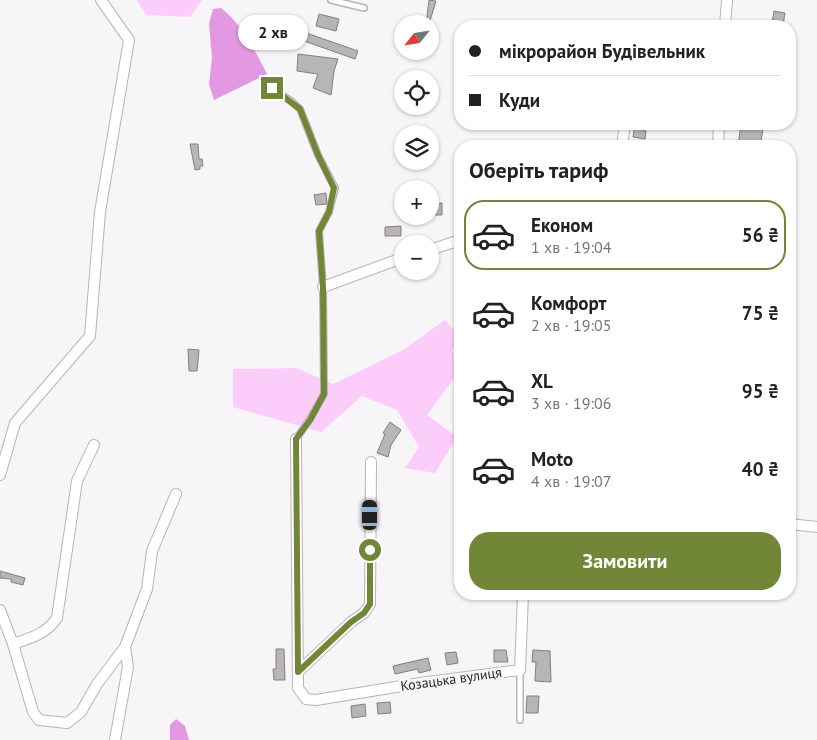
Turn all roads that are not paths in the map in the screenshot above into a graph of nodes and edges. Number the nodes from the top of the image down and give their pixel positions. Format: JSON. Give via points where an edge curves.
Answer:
{"nodes":[{"id":1,"x":101,"y":0,"type":"edge"},
{"id":2,"x":331,"y":0,"type":"edge"},
{"id":3,"x":727,"y":0,"type":"edge"},
{"id":4,"x":364,"y":8,"type":"dead end"},
{"id":5,"x":725,"y":20,"type":"edge"},
{"id":6,"x":272,"y":88,"type":"dead end"},
{"id":7,"x":454,"y":242,"type":"edge"},
{"id":8,"x":439,"y":247,"type":"edge"},
{"id":9,"x":394,"y":261,"type":"edge"},
{"id":10,"x":323,"y":287,"type":"junction"},
{"id":11,"x":296,"y":439,"type":"joint"},
{"id":12,"x":94,"y":445,"type":"dead end"},
{"id":13,"x":371,"y":462,"type":"dead end"},
{"id":14,"x":0,"y":475,"type":"edge"},
{"id":15,"x":176,"y":494,"type":"dead end"},
{"id":16,"x":796,"y":525,"type":"edge"},
{"id":17,"x":817,"y":528,"type":"edge"},
{"id":18,"x":523,"y":600,"type":"edge"},
{"id":19,"x":0,"y":610,"type":"edge"},
{"id":20,"x":13,"y":644,"type":"junction"},
{"id":21,"x":125,"y":647,"type":"junction"},
{"id":22,"x":520,"y":670,"type":"junction"},
{"id":23,"x":298,"y":672,"type":"junction"},
{"id":24,"x":520,"y":720,"type":"dead end"},
{"id":25,"x":115,"y":740,"type":"edge"}],
"edges":[{"from":1,"to":14,"type":"street","via":[[128,40],[100,212],[90,336],[15,423]]},
{"from":2,"to":4,"type":"lane"},
{"from":3,"to":5,"type":"street"},
{"from":6,"to":10,"type":"lane","via":[[300,109],[334,188],[329,212],[319,231]]},
{"from":7,"to":8,"type":"street"},
{"from":9,"to":10,"type":"street"},
{"from":10,"to":11,"type":"lane","via":[[324,394]]},
{"from":11,"to":23,"type":"street"},
{"from":12,"to":20,"type":"street","via":[[77,481],[56,618],[52,626],[38,636]]},
{"from":13,"to":23,"type":"street","via":[[370,604]]},
{"from":15,"to":21,"type":"street","via":[[152,551],[147,589]]},
{"from":16,"to":17,"type":"street"},
{"from":18,"to":22,"type":"street","name":"Козацька вулиця"},
{"from":19,"to":20,"type":"street"},
{"from":20,"to":21,"type":"street","via":[[33,712],[39,720],[68,723],[81,712]]},
{"from":21,"to":25,"type":"street","via":[[128,668]]},
{"from":22,"to":23,"type":"street","name":"Козацька вулиця","via":[[316,700],[306,699],[298,688]]},
{"from":22,"to":24,"type":"lane"}]}
